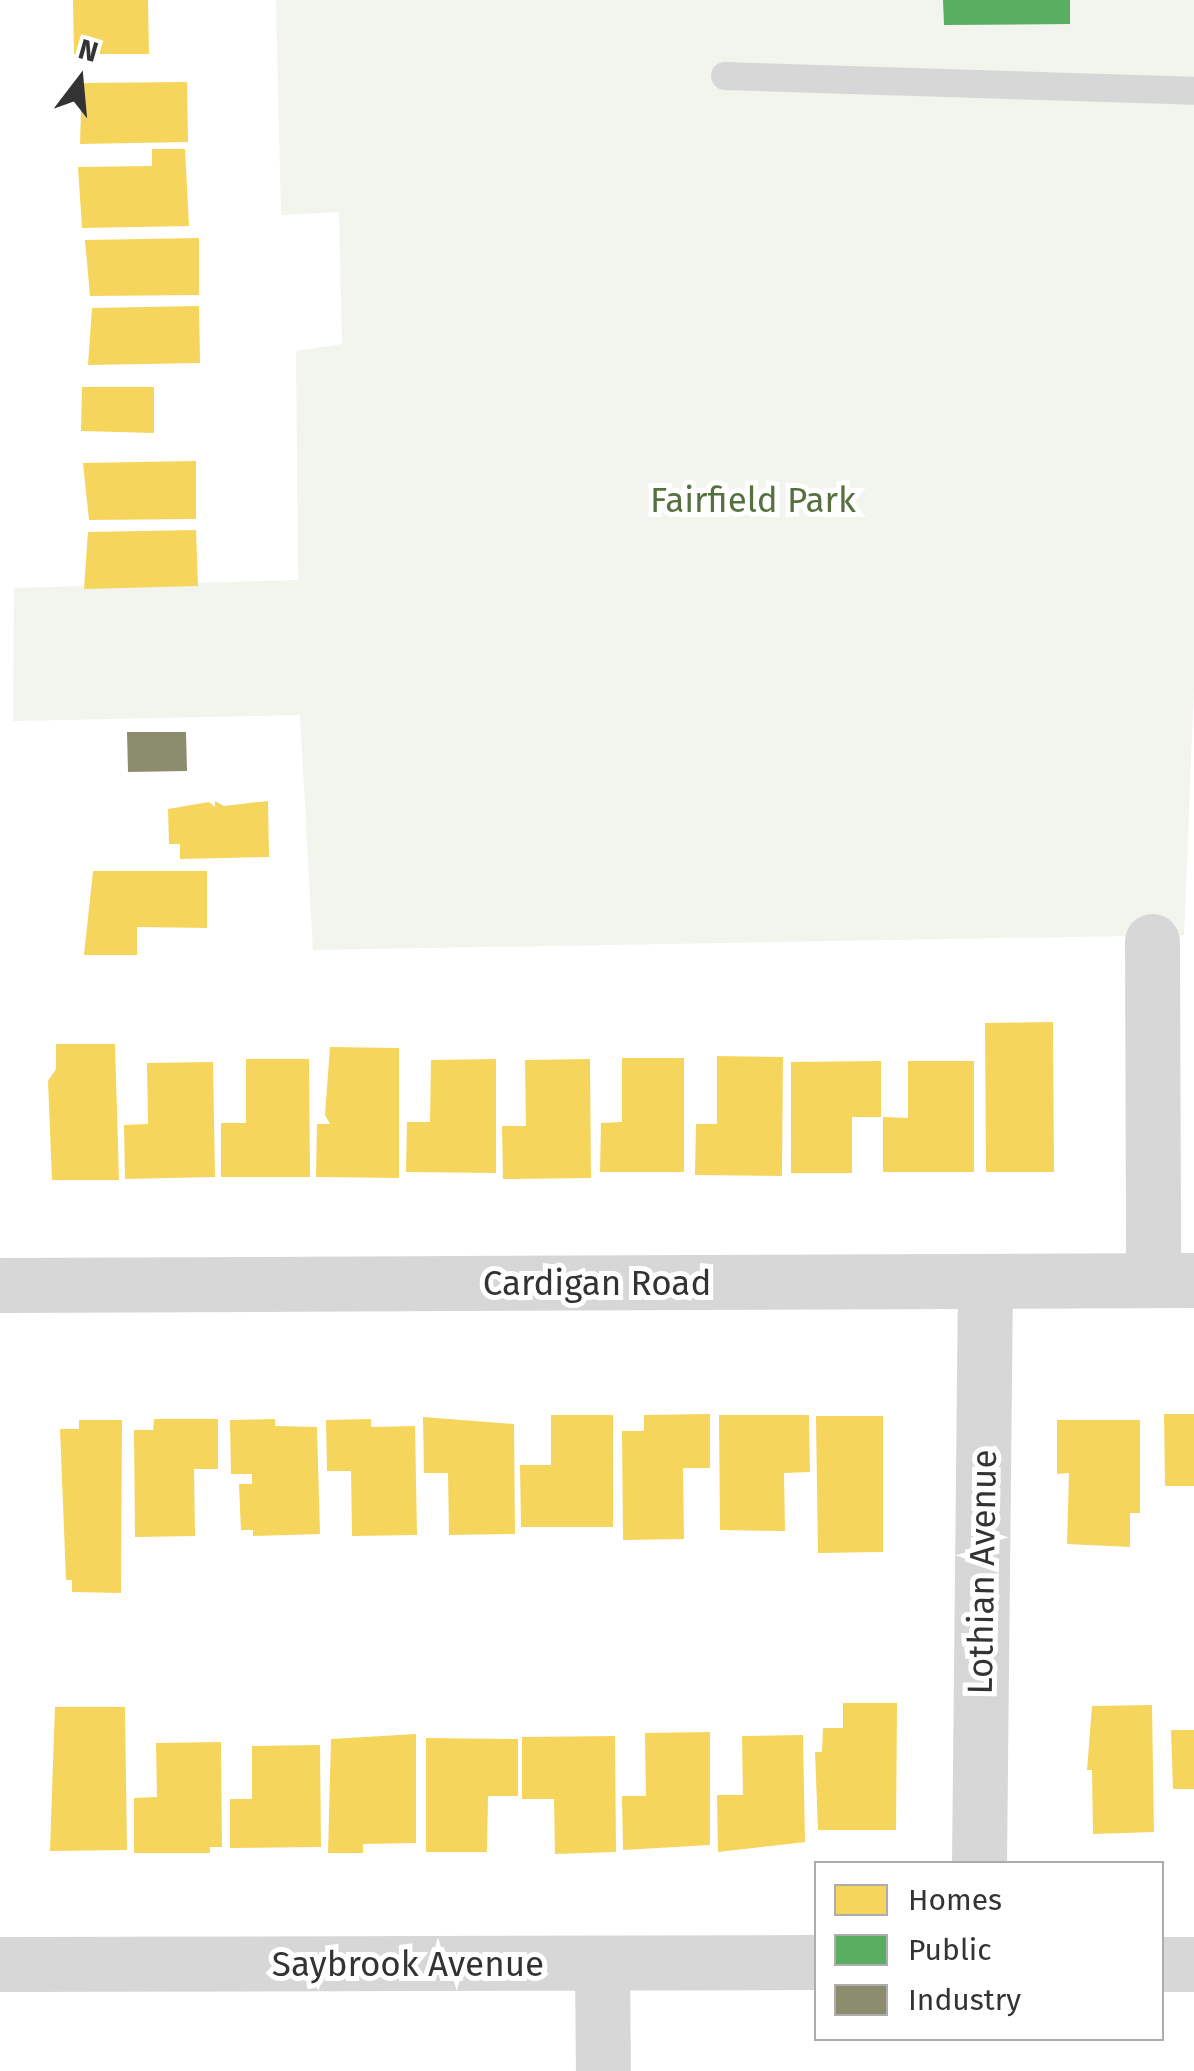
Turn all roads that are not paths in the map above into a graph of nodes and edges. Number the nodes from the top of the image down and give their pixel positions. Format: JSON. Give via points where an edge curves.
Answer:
{"nodes":[{"id":1,"x":725,"y":76,"type":"dead end"},
{"id":2,"x":1194,"y":90,"type":"edge"},
{"id":3,"x":1152,"y":940,"type":"dead end"},
{"id":4,"x":1174,"y":1280,"type":"edge"},
{"id":5,"x":985,"y":1281,"type":"junction"},
{"id":6,"x":0,"y":1285,"type":"edge"},
{"id":7,"x":979,"y":1861,"type":"edge"},
{"id":8,"x":814,"y":1962,"type":"edge"},
{"id":9,"x":0,"y":1964,"type":"edge"},
{"id":10,"x":602,"y":1964,"type":"junction"},
{"id":11,"x":1164,"y":1964,"type":"edge"},
{"id":12,"x":1194,"y":1964,"type":"edge"},
{"id":13,"x":603,"y":2071,"type":"edge"}],
"edges":[{"from":1,"to":2,"type":"lane"},
{"from":3,"to":4,"type":"street"},
{"from":4,"to":5,"type":"street","name":"Cardigan Road"},
{"from":5,"to":6,"type":"street","name":"Cardigan Road"},
{"from":5,"to":7,"type":"street","name":"Lothian Avenue"},
{"from":8,"to":10,"type":"street","name":"Saybrook Avenue"},
{"from":9,"to":10,"type":"street","name":"Saybrook Avenue"},
{"from":10,"to":13,"type":"street"},
{"from":11,"to":12,"type":"street"}]}
